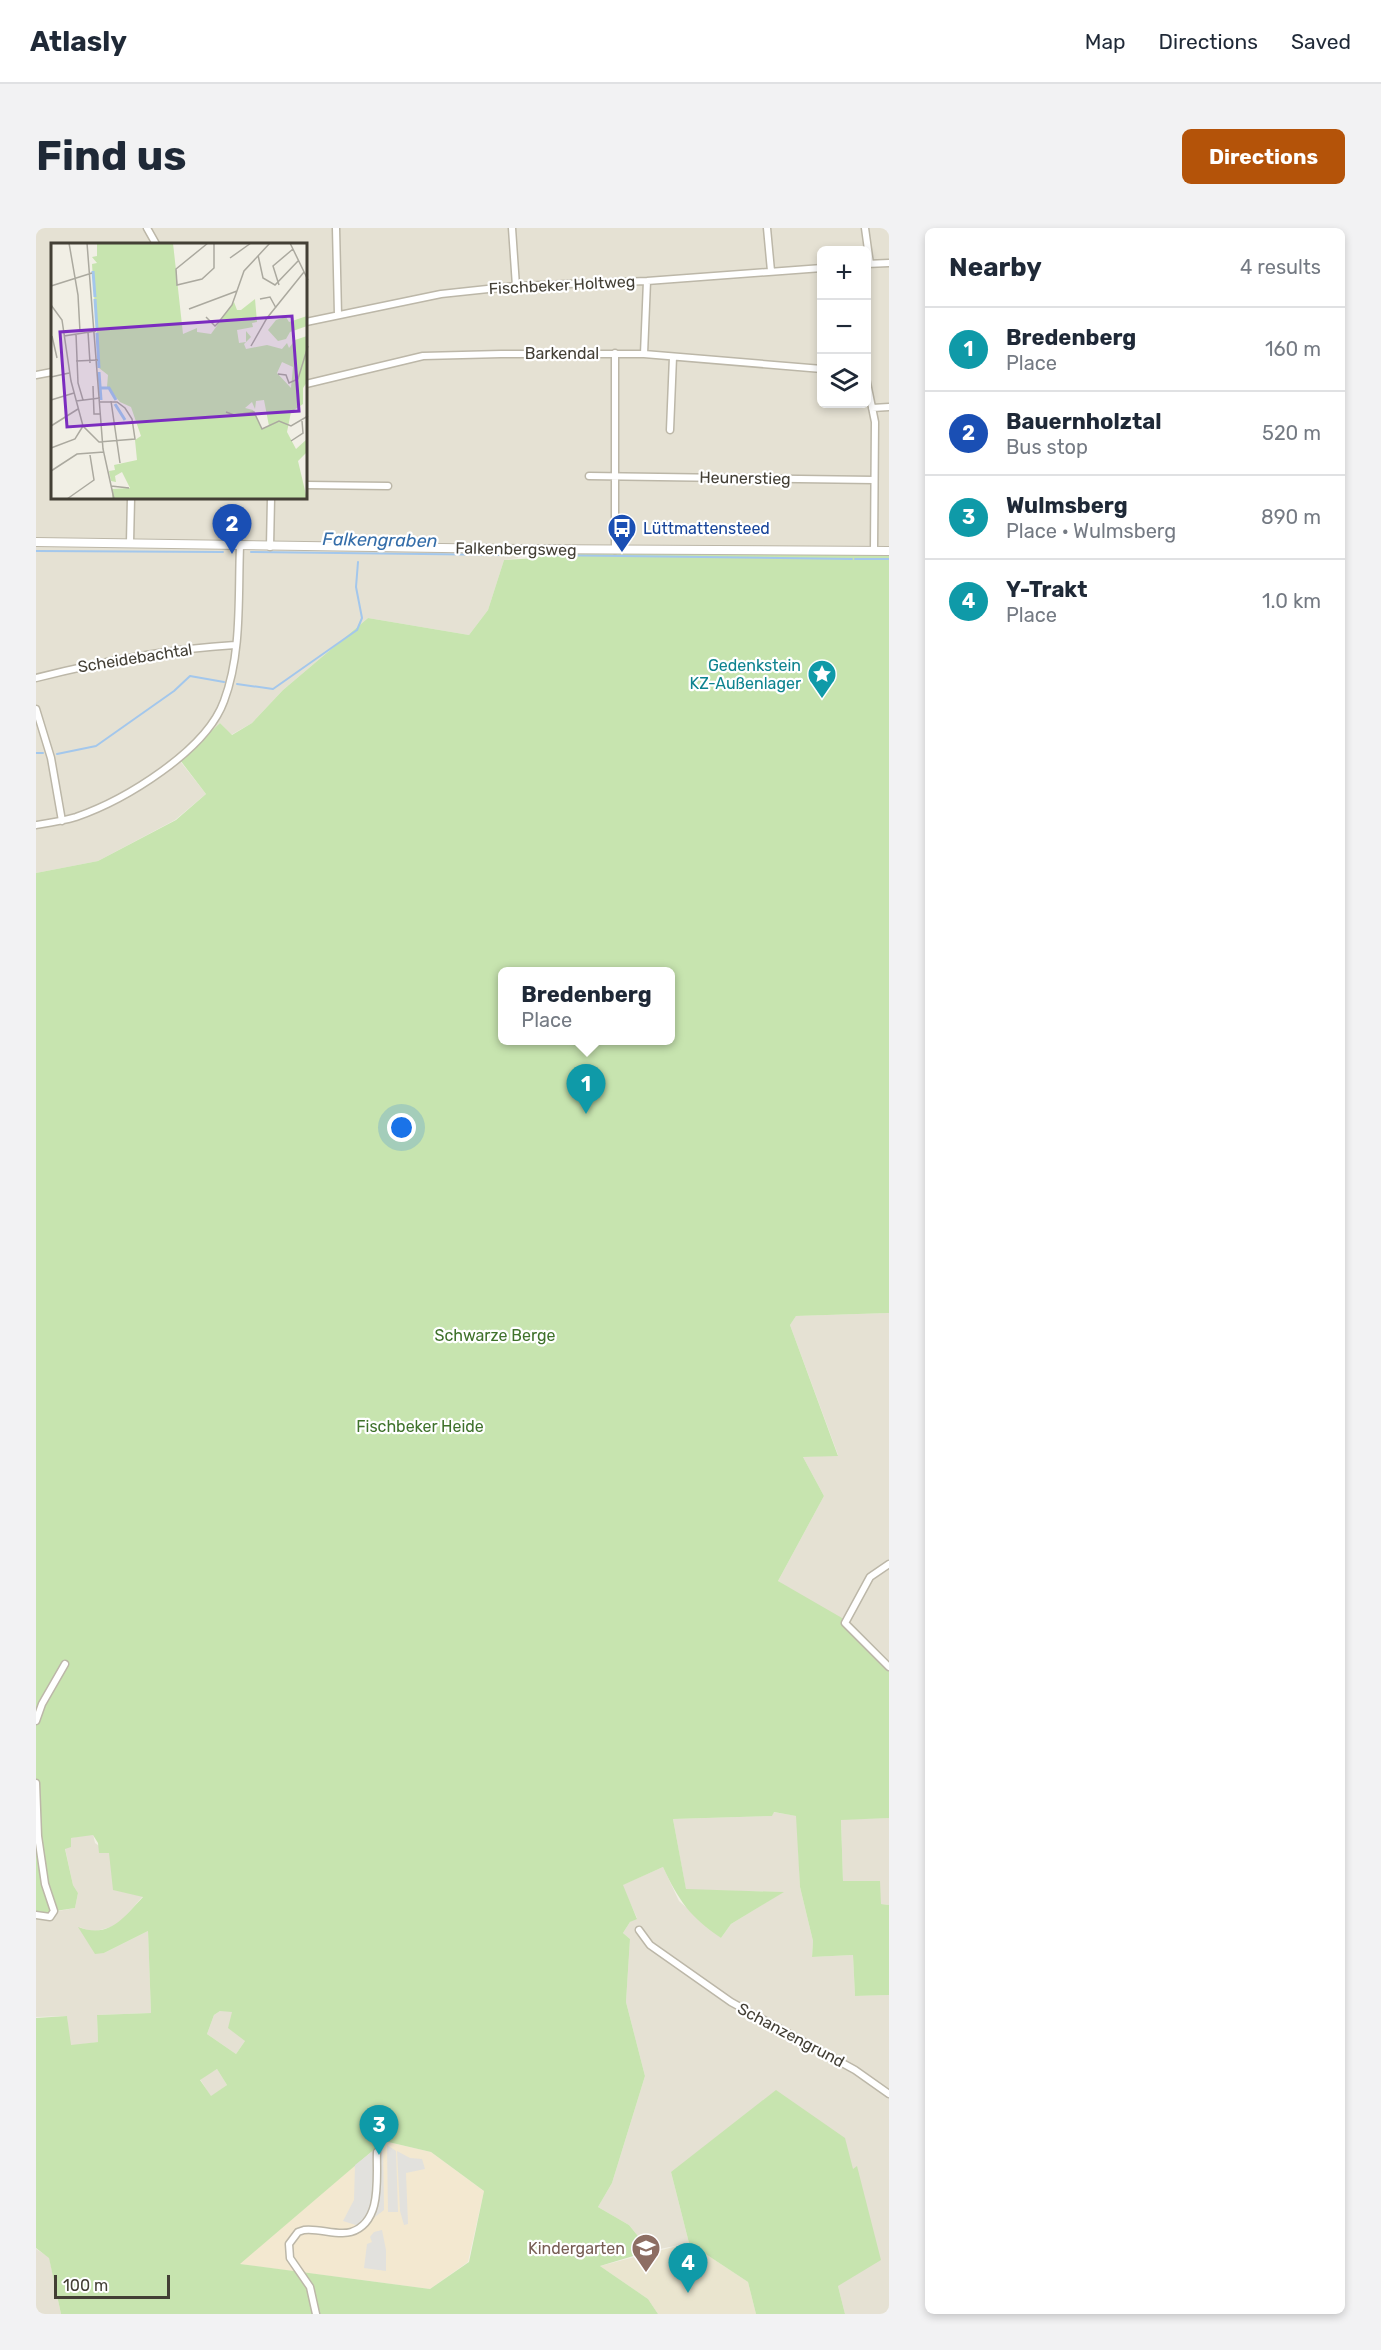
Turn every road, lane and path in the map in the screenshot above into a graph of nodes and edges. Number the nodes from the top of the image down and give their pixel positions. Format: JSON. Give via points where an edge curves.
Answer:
{"nodes":[{"id":1,"x":147,"y":228,"type":"edge"},
{"id":2,"x":336,"y":228,"type":"edge"},
{"id":3,"x":512,"y":228,"type":"edge"},
{"id":4,"x":767,"y":228,"type":"edge"},
{"id":5,"x":865,"y":228,"type":"edge"},
{"id":6,"x":155,"y":243,"type":"edge"},
{"id":7,"x":866,"y":246,"type":"edge"},
{"id":8,"x":889,"y":263,"type":"edge"},
{"id":9,"x":871,"y":264,"type":"edge"},
{"id":10,"x":817,"y":268,"type":"edge"},
{"id":11,"x":771,"y":271,"type":"junction"},
{"id":12,"x":647,"y":281,"type":"junction"},
{"id":13,"x":516,"y":286,"type":"junction"},
{"id":14,"x":338,"y":315,"type":"junction"},
{"id":15,"x":308,"y":322,"type":"edge"},
{"id":16,"x":615,"y":353,"type":"junction"},
{"id":17,"x":644,"y":354,"type":"junction"},
{"id":18,"x":673,"y":357,"type":"junction"},
{"id":19,"x":817,"y":369,"type":"edge"},
{"id":20,"x":51,"y":372,"type":"edge"},
{"id":21,"x":36,"y":375,"type":"edge"},
{"id":22,"x":308,"y":384,"type":"edge"},
{"id":23,"x":871,"y":402,"type":"edge"},
{"id":24,"x":889,"y":407,"type":"edge"},
{"id":25,"x":872,"y":408,"type":"junction"},
{"id":26,"x":670,"y":430,"type":"dead end"},
{"id":27,"x":589,"y":476,"type":"dead end"},
{"id":28,"x":617,"y":476,"type":"junction"},
{"id":29,"x":874,"y":480,"type":"junction"},
{"id":30,"x":308,"y":485,"type":"edge"},
{"id":31,"x":388,"y":486,"type":"dead end"},
{"id":32,"x":130,"y":500,"type":"edge"},
{"id":33,"x":271,"y":500,"type":"edge"},
{"id":34,"x":36,"y":542,"type":"edge"},
{"id":35,"x":130,"y":543,"type":"junction"},
{"id":36,"x":240,"y":546,"type":"junction"},
{"id":37,"x":270,"y":547,"type":"junction"},
{"id":38,"x":615,"y":550,"type":"junction"},
{"id":39,"x":874,"y":550,"type":"junction"},
{"id":40,"x":889,"y":550,"type":"edge"},
{"id":41,"x":236,"y":645,"type":"junction"},
{"id":42,"x":36,"y":678,"type":"edge"},
{"id":43,"x":36,"y":709,"type":"edge"},
{"id":44,"x":62,"y":821,"type":"junction"},
{"id":45,"x":36,"y":825,"type":"edge"},
{"id":46,"x":889,"y":1564,"type":"edge"},
{"id":47,"x":65,"y":1664,"type":"dead end"},
{"id":48,"x":889,"y":1667,"type":"edge"},
{"id":49,"x":36,"y":1721,"type":"edge"},
{"id":50,"x":36,"y":1783,"type":"edge"},
{"id":51,"x":36,"y":1914,"type":"edge"},
{"id":52,"x":639,"y":1930,"type":"dead end"},
{"id":53,"x":889,"y":2094,"type":"edge"},
{"id":54,"x":377,"y":2152,"type":"dead end"},
{"id":55,"x":316,"y":2314,"type":"edge"}],
"edges":[{"from":1,"to":6,"type":"street"},
{"from":2,"to":14,"type":"street"},
{"from":3,"to":13,"type":"street"},
{"from":4,"to":11,"type":"street"},
{"from":5,"to":7,"type":"street"},
{"from":8,"to":9,"type":"street"},
{"from":10,"to":11,"type":"street","name":"Fischbeker Holtweg"},
{"from":11,"to":12,"type":"street","name":"Fischbeker Holtweg"},
{"from":12,"to":13,"type":"street","name":"Fischbeker Holtweg"},
{"from":12,"to":17,"type":"street"},
{"from":13,"to":14,"type":"street","name":"Fischbeker Holtweg","via":[[441,294]]},
{"from":14,"to":15,"type":"street","name":"Fischbeker Holtweg"},
{"from":16,"to":17,"type":"street","name":"Barkendal"},
{"from":16,"to":22,"type":"street","name":"Barkendal","via":[[423,356]]},
{"from":16,"to":28,"type":"street"},
{"from":17,"to":18,"type":"street","name":"Barkendal"},
{"from":18,"to":19,"type":"street","name":"Barkendal"},
{"from":18,"to":26,"type":"street"},
{"from":20,"to":21,"type":"street"},
{"from":23,"to":25,"type":"street"},
{"from":24,"to":25,"type":"street"},
{"from":25,"to":29,"type":"street"},
{"from":27,"to":28,"type":"street"},
{"from":28,"to":29,"type":"street","name":"Heunerstieg"},
{"from":28,"to":38,"type":"street"},
{"from":29,"to":39,"type":"street"},
{"from":30,"to":31,"type":"street"},
{"from":32,"to":35,"type":"street"},
{"from":33,"to":37,"type":"street"},
{"from":34,"to":35,"type":"street","name":"Falkenbergsweg"},
{"from":35,"to":36,"type":"street","name":"Falkenbergsweg"},
{"from":36,"to":37,"type":"street","name":"Falkenbergsweg"},
{"from":36,"to":41,"type":"street"},
{"from":37,"to":38,"type":"street","name":"Falkenbergsweg"},
{"from":38,"to":39,"type":"street","name":"Falkenbergsweg"},
{"from":39,"to":40,"type":"street","name":"Falkenbergsweg"},
{"from":41,"to":42,"type":"street","name":"Scheidebachtal","via":[[173,649]]},
{"from":41,"to":44,"type":"street","via":[[225,699],[206,732],[131,791]]},
{"from":43,"to":44,"type":"street","via":[[51,758]]},
{"from":44,"to":45,"type":"street"},
{"from":46,"to":48,"type":"street","via":[[870,1577],[844,1623]]},
{"from":47,"to":49,"type":"street"},
{"from":50,"to":51,"type":"street","via":[[38,1836],[45,1884],[54,1911],[50,1917]]},
{"from":52,"to":53,"type":"street","name":"Schanzengrund","via":[[650,1945],[731,2002],[855,2070]]},
{"from":54,"to":55,"type":"street","via":[[375,2203],[362,2224],[351,2232],[304,2230],[289,2244],[290,2258],[310,2287]]}]}
